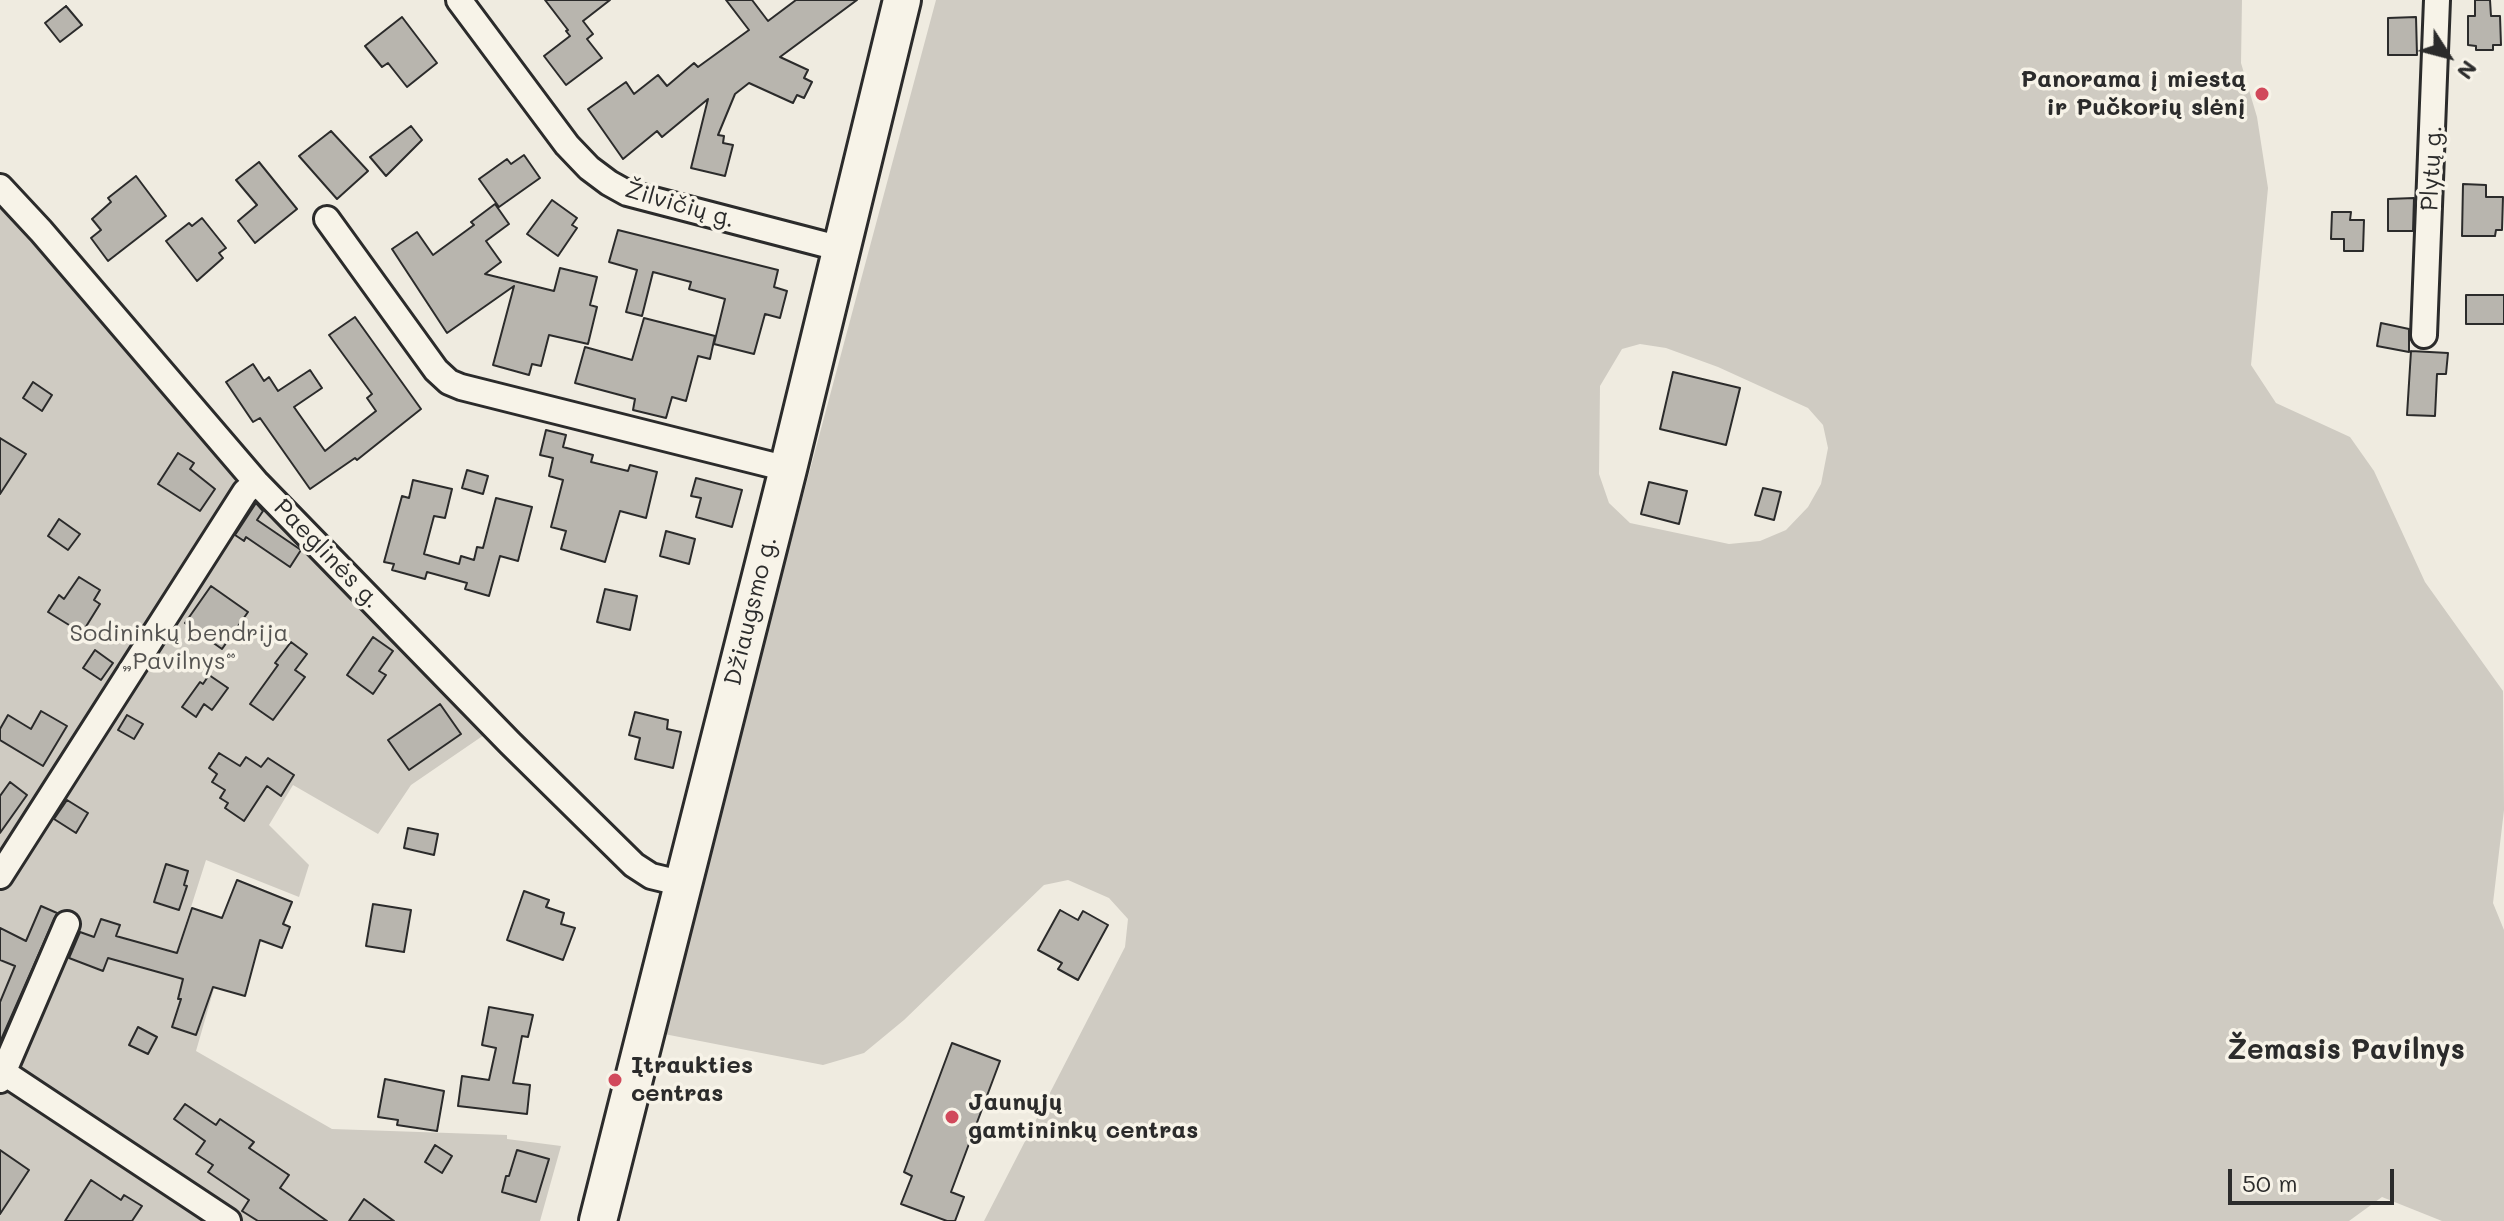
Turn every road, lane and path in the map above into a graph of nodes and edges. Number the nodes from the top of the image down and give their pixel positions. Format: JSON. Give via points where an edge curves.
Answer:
{"nodes":[{"id":1,"x":459,"y":0,"type":"edge"},
{"id":2,"x":902,"y":0,"type":"edge"},
{"id":3,"x":2437,"y":0,"type":"edge"},
{"id":4,"x":0,"y":187,"type":"edge"},
{"id":5,"x":327,"y":219,"type":"dead end"},
{"id":6,"x":842,"y":249,"type":"junction"},
{"id":7,"x":2424,"y":335,"type":"dead end"},
{"id":8,"x":788,"y":469,"type":"junction"},
{"id":9,"x":256,"y":482,"type":"junction"},
{"id":10,"x":0,"y":876,"type":"edge"},
{"id":11,"x":684,"y":884,"type":"junction"},
{"id":12,"x":67,"y":924,"type":"dead end"},
{"id":13,"x":2,"y":1074,"type":"edge"},
{"id":14,"x":228,"y":1221,"type":"edge"},
{"id":15,"x":598,"y":1221,"type":"edge"}],
"edges":[{"from":1,"to":6,"type":"street","name":"Žilvičių g.","via":[[567,145],[609,183],[627,193]]},
{"from":2,"to":6,"type":"street","name":"Džiaugsmo g."},
{"from":3,"to":7,"type":"street","name":"Plytų g."},
{"from":4,"to":9,"type":"street","name":"Paeglinės g."},
{"from":5,"to":8,"type":"street","via":[[449,382]]},
{"from":6,"to":8,"type":"street","name":"Džiaugsmo g."},
{"from":8,"to":11,"type":"street","name":"Džiaugsmo g."},
{"from":9,"to":10,"type":"street"},
{"from":9,"to":11,"type":"street","name":"Paeglinės g.","via":[[634,865],[651,876]]},
{"from":11,"to":15,"type":"street","name":"Džiaugsmo g."},
{"from":12,"to":13,"type":"street"},
{"from":13,"to":14,"type":"street"}]}
